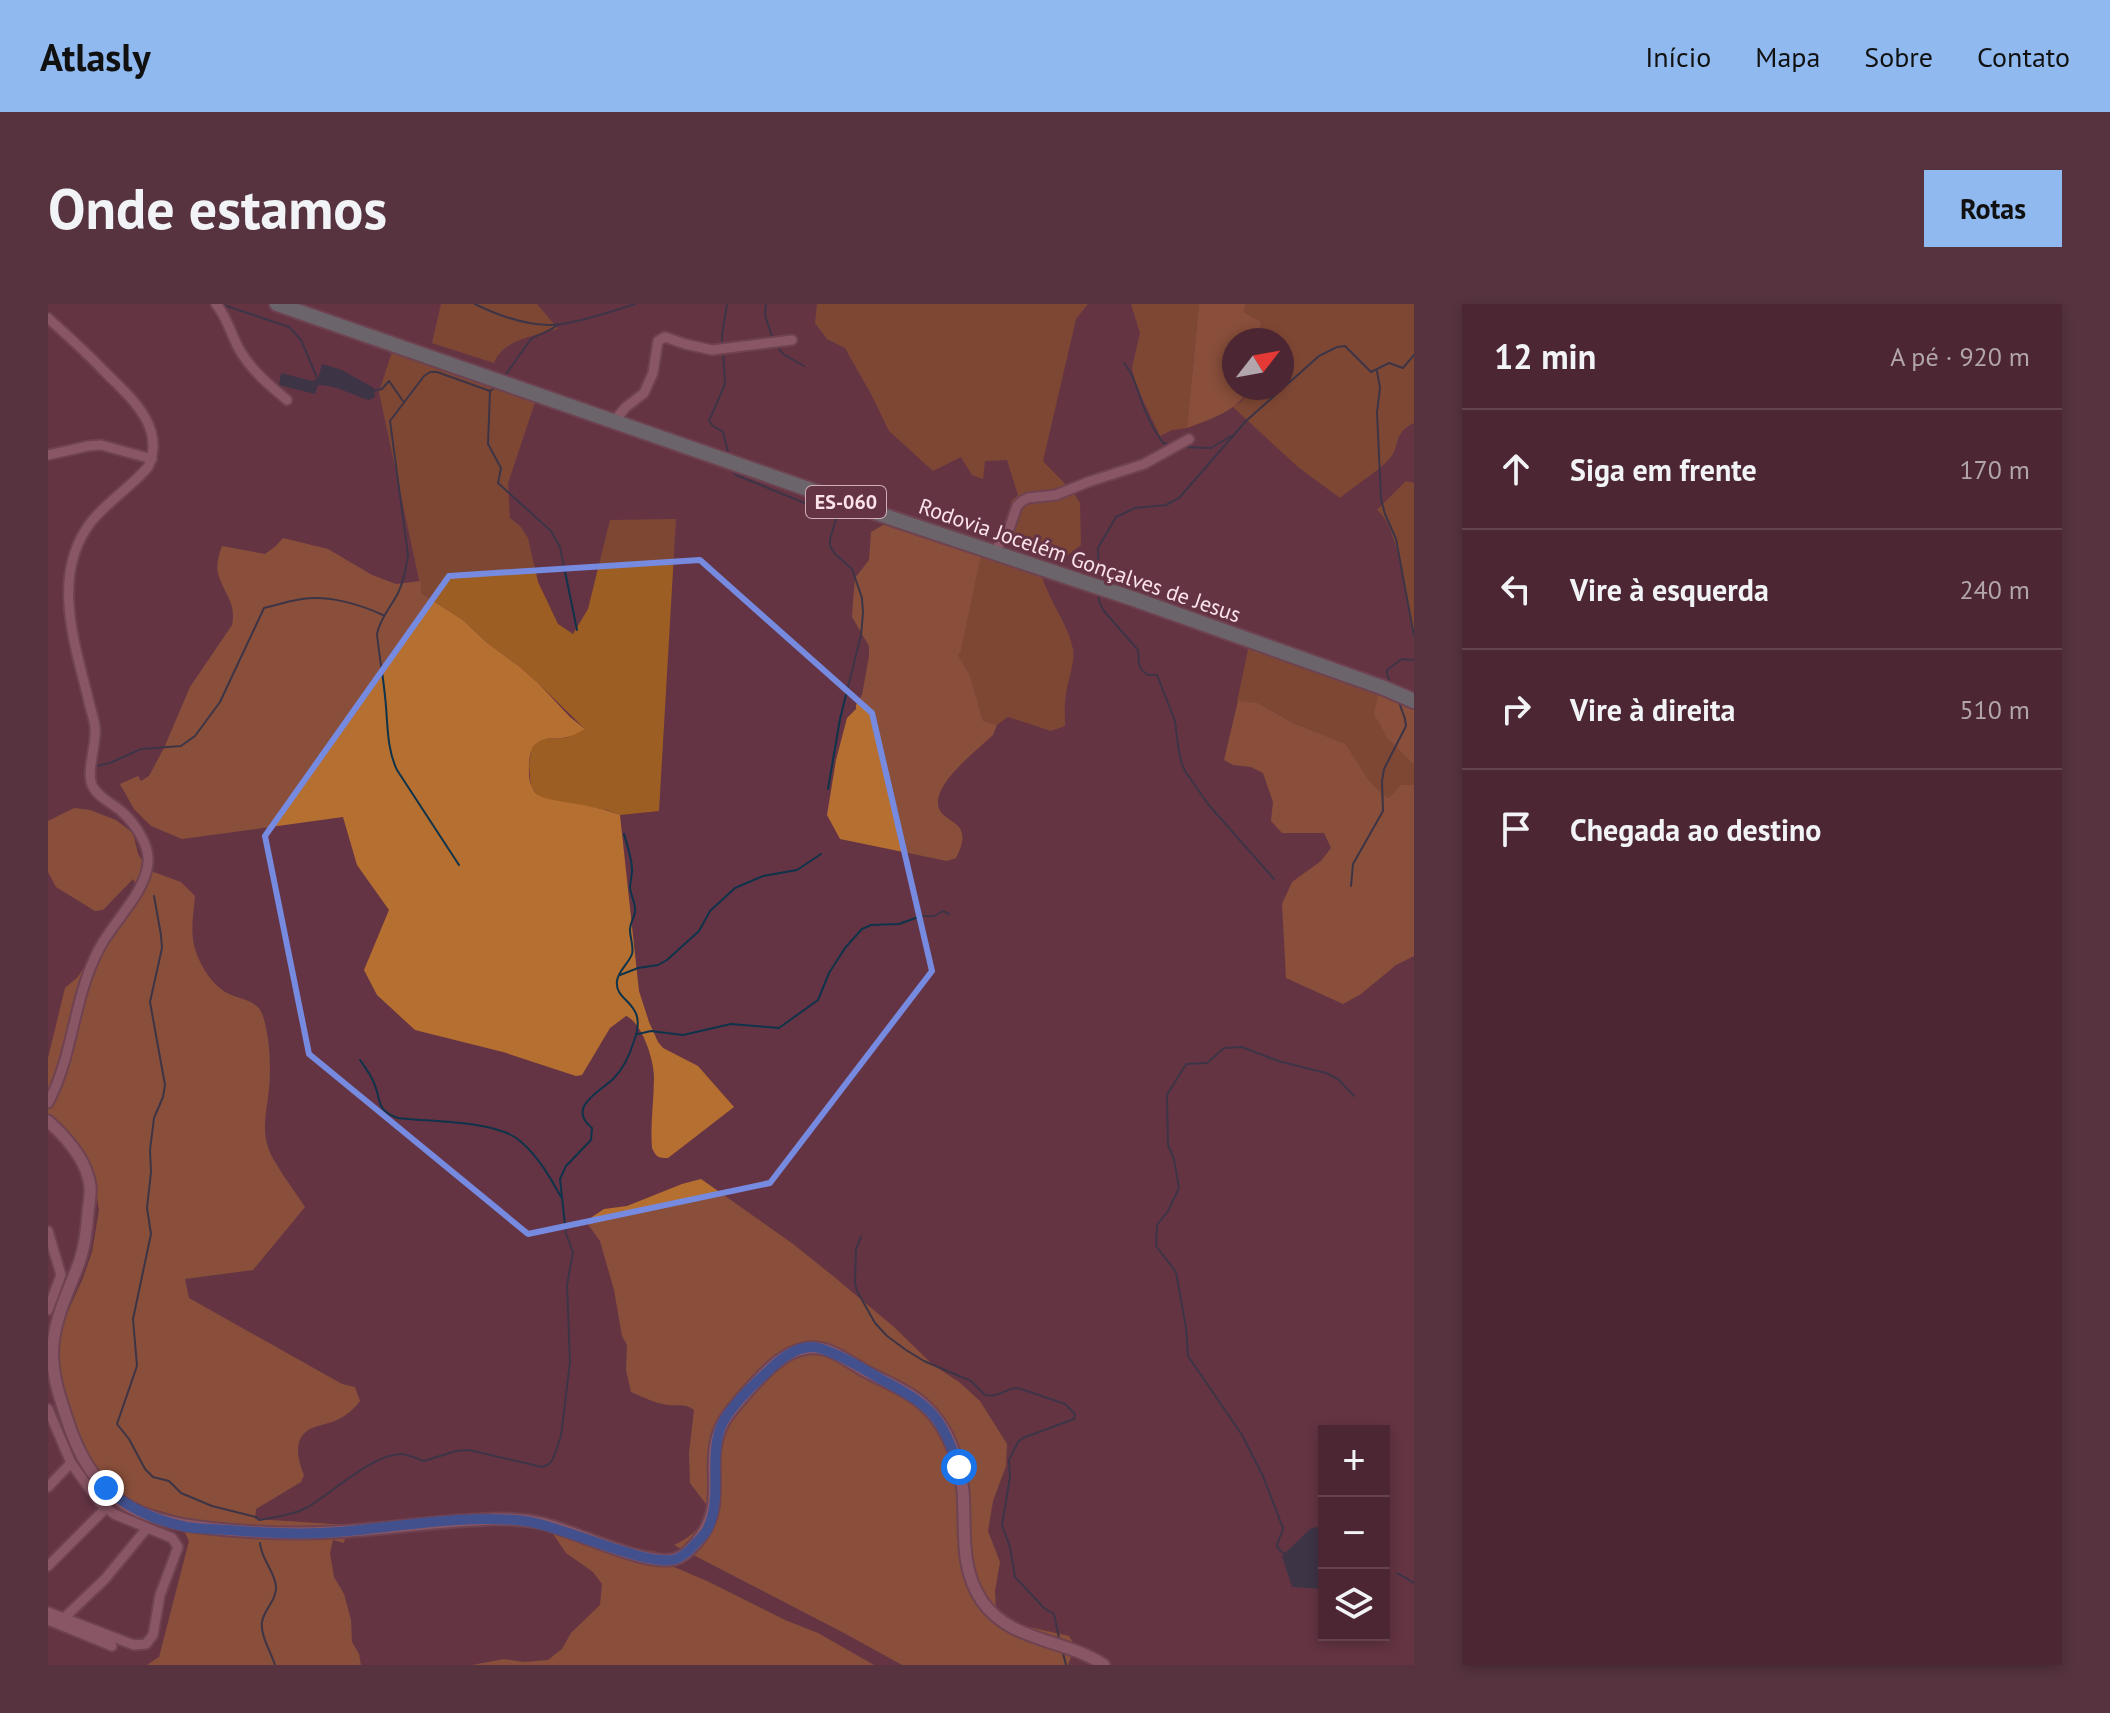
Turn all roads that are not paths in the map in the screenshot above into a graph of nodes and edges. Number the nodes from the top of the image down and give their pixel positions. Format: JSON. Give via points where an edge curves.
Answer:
{"nodes":[{"id":1,"x":216,"y":304,"type":"edge"},
{"id":2,"x":277,"y":304,"type":"edge"},
{"id":3,"x":48,"y":318,"type":"edge"},
{"id":4,"x":792,"y":340,"type":"dead end"},
{"id":5,"x":287,"y":400,"type":"dead end"},
{"id":6,"x":614,"y":421,"type":"junction"},
{"id":7,"x":1189,"y":439,"type":"dead end"},
{"id":8,"x":48,"y":455,"type":"edge"},
{"id":9,"x":152,"y":459,"type":"junction"},
{"id":10,"x":994,"y":552,"type":"junction"},
{"id":11,"x":1414,"y":701,"type":"edge"},
{"id":12,"x":48,"y":1103,"type":"edge"},
{"id":13,"x":48,"y":1121,"type":"edge"},
{"id":14,"x":48,"y":1231,"type":"edge"},
{"id":15,"x":48,"y":1310,"type":"edge"},
{"id":16,"x":48,"y":1409,"type":"edge"},
{"id":17,"x":71,"y":1463,"type":"junction"},
{"id":18,"x":48,"y":1487,"type":"edge"},
{"id":19,"x":106,"y":1508,"type":"junction"},
{"id":20,"x":147,"y":1528,"type":"junction"},
{"id":21,"x":48,"y":1566,"type":"edge"},
{"id":22,"x":48,"y":1612,"type":"edge"},
{"id":23,"x":64,"y":1618,"type":"junction"},
{"id":24,"x":50,"y":1623,"type":"edge"},
{"id":25,"x":112,"y":1646,"type":"dead end"},
{"id":26,"x":1104,"y":1665,"type":"edge"}],
"edges":[{"from":1,"to":5,"type":"street","via":[[247,363]]},
{"from":2,"to":6,"type":"main road","name":"Rodovia Jocelém Gonçalves de Jesus","number":"ES-060"},
{"from":3,"to":9,"type":"street","via":[[142,412],[154,443]]},
{"from":4,"to":6,"type":"street","via":[[712,350],[662,338],[644,393]]},
{"from":6,"to":10,"type":"main road","name":"Rodovia Jocelém Gonçalves de Jesus","number":"ES-060"},
{"from":7,"to":10,"type":"street","via":[[1144,464],[1056,495],[1022,501]]},
{"from":8,"to":9,"type":"street","via":[[101,445]]},
{"from":9,"to":12,"type":"street","via":[[91,523],[73,555],[68,579],[72,627],[95,728],[91,783],[136,828],[148,864],[89,973]]},
{"from":10,"to":11,"type":"main road","name":"Rodovia Jocelém Gonçalves de Jesus","number":"ES-060"},
{"from":13,"to":26,"type":"street","via":[[67,1139],[87,1172],[90,1189],[83,1248],[53,1342],[57,1388],[88,1469],[122,1503],[187,1527],[258,1532],[334,1532],[504,1519],[541,1523],[653,1559],[675,1559],[707,1530],[715,1503],[721,1426],[779,1360],[812,1347],[829,1350],[916,1398],[935,1415],[959,1467],[966,1562],[984,1604],[1005,1624]]},
{"from":14,"to":15,"type":"street","via":[[61,1275]]},
{"from":16,"to":17,"type":"street"},
{"from":17,"to":18,"type":"street"},
{"from":17,"to":19,"type":"street"},
{"from":19,"to":20,"type":"street"},
{"from":19,"to":21,"type":"street"},
{"from":20,"to":23,"type":"street"},
{"from":20,"to":23,"type":"street","via":[[172,1538],[178,1547],[160,1595],[152,1639],[134,1645]]},
{"from":22,"to":23,"type":"street"},
{"from":24,"to":25,"type":"street"}]}
